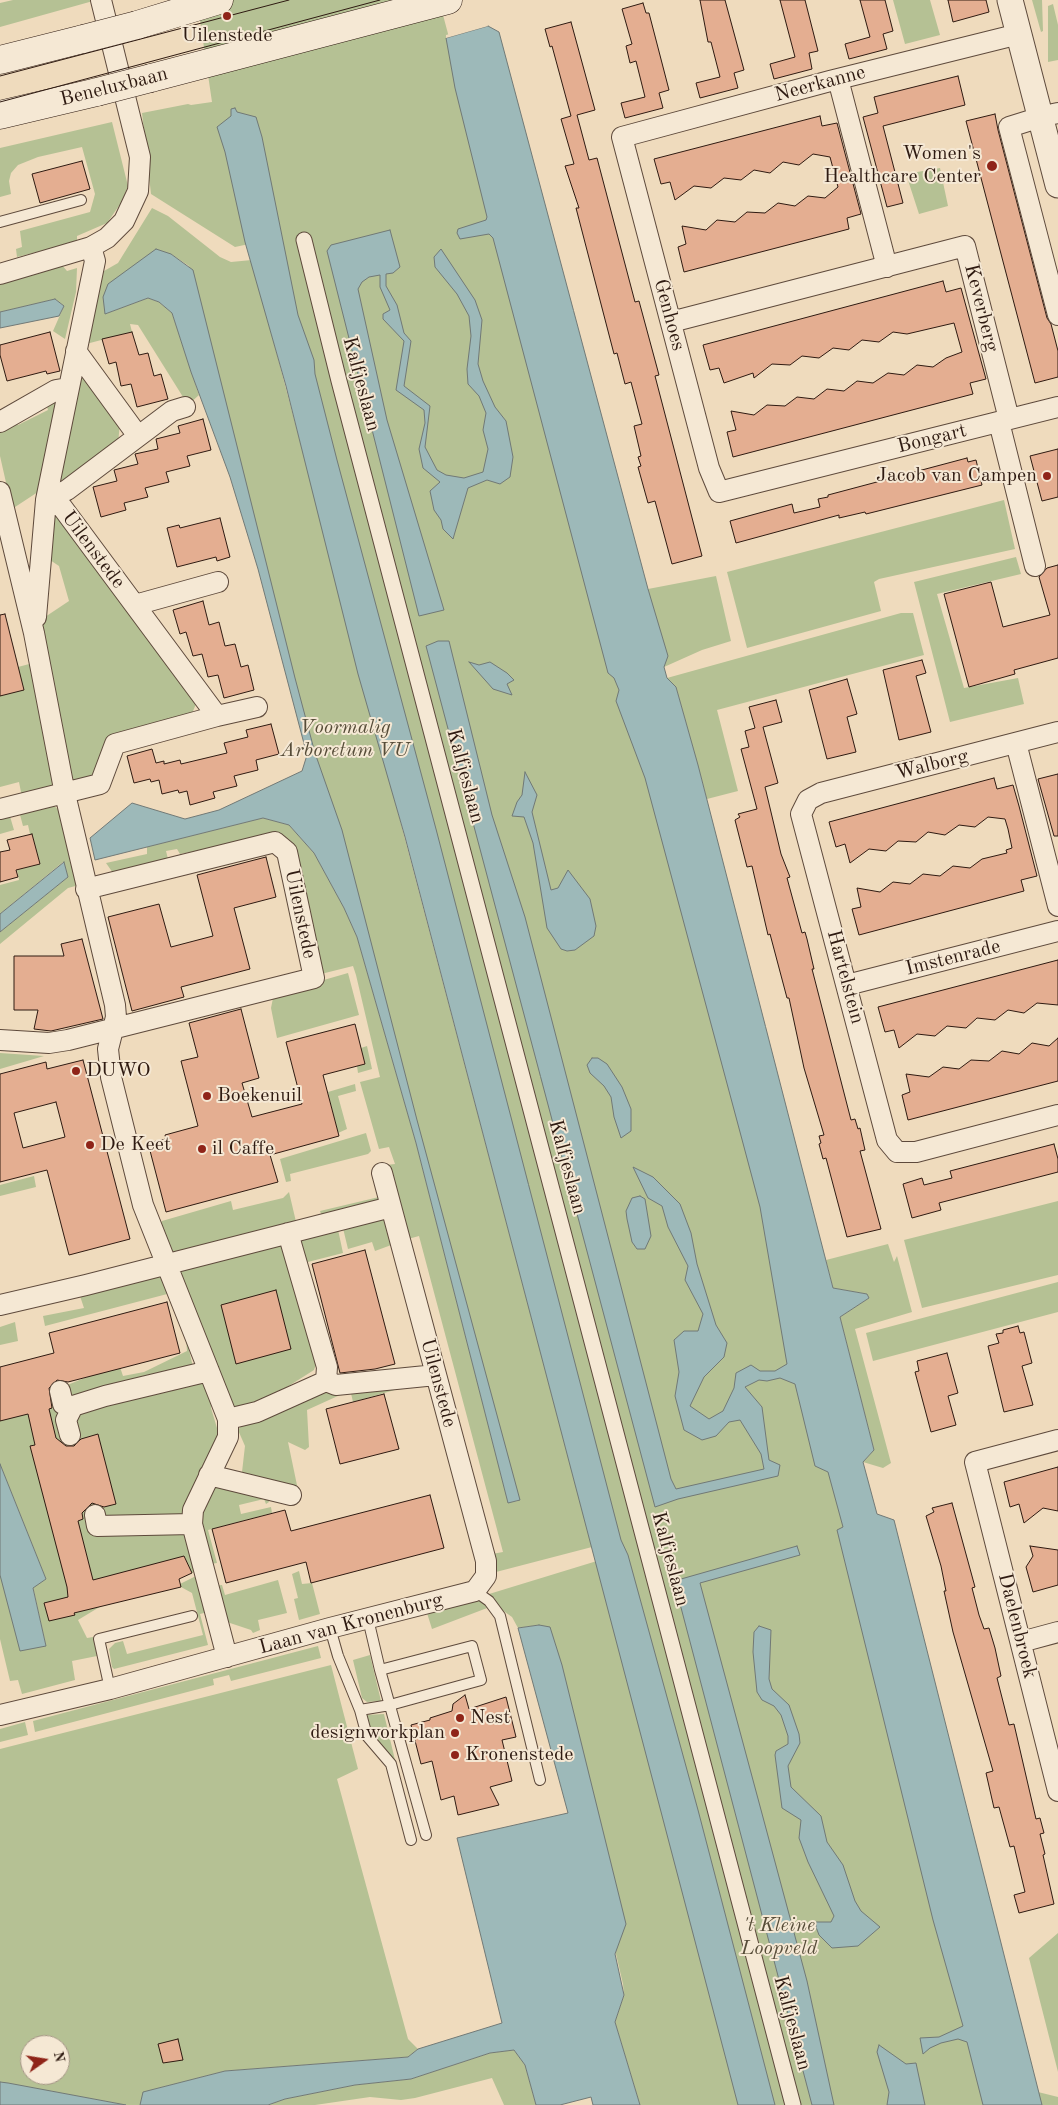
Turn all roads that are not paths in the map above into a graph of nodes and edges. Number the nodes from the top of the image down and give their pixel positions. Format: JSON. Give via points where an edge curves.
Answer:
{"nodes":[{"id":1,"x":100,"y":0,"type":"edge"},
{"id":2,"x":219,"y":0,"type":"edge"},
{"id":3,"x":1010,"y":0,"type":"edge"},
{"id":4,"x":1023,"y":0,"type":"edge"},
{"id":5,"x":442,"y":2,"type":"edge"},
{"id":6,"x":1025,"y":33,"type":"junction"},
{"id":7,"x":0,"y":60,"type":"edge"},
{"id":8,"x":838,"y":79,"type":"junction"},
{"id":9,"x":0,"y":116,"type":"edge"},
{"id":10,"x":1053,"y":119,"type":"edge"},
{"id":11,"x":622,"y":137,"type":"joint"},
{"id":12,"x":1058,"y":185,"type":"edge"},
{"id":13,"x":82,"y":200,"type":"dead end"},
{"id":14,"x":0,"y":222,"type":"edge"},
{"id":15,"x":304,"y":240,"type":"dead end"},
{"id":16,"x":91,"y":247,"type":"junction"},
{"id":17,"x":887,"y":267,"type":"junction"},
{"id":18,"x":0,"y":274,"type":"edge"},
{"id":19,"x":1058,"y":315,"type":"edge"},
{"id":20,"x":671,"y":322,"type":"junction"},
{"id":21,"x":76,"y":351,"type":"junction"},
{"id":22,"x":68,"y":388,"type":"junction"},
{"id":23,"x":185,"y":407,"type":"dead end"},
{"id":24,"x":1058,"y":407,"type":"edge"},
{"id":25,"x":1004,"y":420,"type":"junction"},
{"id":26,"x":0,"y":422,"type":"edge"},
{"id":27,"x":138,"y":436,"type":"junction"},
{"id":28,"x":0,"y":492,"type":"edge"},
{"id":29,"x":718,"y":492,"type":"joint"},
{"id":30,"x":46,"y":500,"type":"junction"},
{"id":31,"x":3,"y":519,"type":"edge"},
{"id":32,"x":1035,"y":566,"type":"dead end"},
{"id":33,"x":218,"y":582,"type":"dead end"},
{"id":34,"x":135,"y":605,"type":"junction"},
{"id":35,"x":34,"y":633,"type":"junction"},
{"id":36,"x":257,"y":707,"type":"dead end"},
{"id":37,"x":217,"y":716,"type":"junction"},
{"id":38,"x":1058,"y":732,"type":"edge"},
{"id":39,"x":1016,"y":743,"type":"junction"},
{"id":40,"x":65,"y":794,"type":"junction"},
{"id":41,"x":808,"y":800,"type":"joint"},
{"id":42,"x":0,"y":809,"type":"edge"},
{"id":43,"x":86,"y":889,"type":"junction"},
{"id":44,"x":1058,"y":906,"type":"edge"},
{"id":45,"x":1058,"y":931,"type":"edge"},
{"id":46,"x":847,"y":985,"type":"junction"},
{"id":47,"x":112,"y":1030,"type":"junction"},
{"id":48,"x":0,"y":1040,"type":"edge"},
{"id":49,"x":1058,"y":1115,"type":"edge"},
{"id":50,"x":382,"y":1173,"type":"dead end"},
{"id":51,"x":391,"y":1207,"type":"junction"},
{"id":52,"x":288,"y":1233,"type":"junction"},
{"id":53,"x":166,"y":1265,"type":"junction"},
{"id":54,"x":0,"y":1305,"type":"edge"},
{"id":55,"x":209,"y":1371,"type":"junction"},
{"id":56,"x":436,"y":1374,"type":"junction"},
{"id":57,"x":326,"y":1381,"type":"junction"},
{"id":58,"x":60,"y":1391,"type":"dead end"},
{"id":59,"x":73,"y":1406,"type":"junction"},
{"id":60,"x":228,"y":1419,"type":"junction"},
{"id":61,"x":70,"y":1435,"type":"dead end"},
{"id":62,"x":1058,"y":1440,"type":"edge"},
{"id":63,"x":209,"y":1475,"type":"junction"},
{"id":64,"x":292,"y":1495,"type":"dead end"},
{"id":65,"x":94,"y":1515,"type":"dead end"},
{"id":66,"x":192,"y":1524,"type":"junction"},
{"id":67,"x":476,"y":1591,"type":"junction"},
{"id":68,"x":192,"y":1616,"type":"dead end"},
{"id":69,"x":368,"y":1619,"type":"junction"},
{"id":70,"x":330,"y":1628,"type":"junction"},
{"id":71,"x":1058,"y":1632,"type":"edge"},
{"id":72,"x":1021,"y":1642,"type":"junction"},
{"id":73,"x":227,"y":1657,"type":"junction"},
{"id":74,"x":380,"y":1670,"type":"junction"},
{"id":75,"x":110,"y":1689,"type":"junction"},
{"id":76,"x":390,"y":1705,"type":"junction"},
{"id":77,"x":2,"y":1708,"type":"edge"},
{"id":78,"x":360,"y":1710,"type":"junction"},
{"id":79,"x":540,"y":1780,"type":"dead end"},
{"id":80,"x":1058,"y":1790,"type":"edge"},
{"id":81,"x":426,"y":1835,"type":"dead end"},
{"id":82,"x":411,"y":1840,"type":"dead end"},
{"id":83,"x":793,"y":2105,"type":"edge"}],
"edges":[{"from":1,"to":16,"type":"street","via":[[140,156],[138,191],[124,221],[107,238]]},
{"from":2,"to":7,"type":"main road","bridge":true},
{"from":3,"to":6,"type":"street"},
{"from":4,"to":6,"type":"street"},
{"from":5,"to":9,"type":"main road","name":"Beneluxbaan","bridge":true},
{"from":6,"to":8,"type":"street","name":"Neerkanne"},
{"from":6,"to":10,"type":"street"},
{"from":8,"to":11,"type":"street","name":"Neerkanne"},
{"from":8,"to":17,"type":"street"},
{"from":10,"to":12,"type":"street"},
{"from":10,"to":19,"type":"street","via":[[1009,128]]},
{"from":11,"to":20,"type":"street","name":"Genhoes"},
{"from":13,"to":14,"type":"lane"},
{"from":15,"to":83,"type":"street","name":"Kalfjeslaan"},
{"from":16,"to":18,"type":"street"},
{"from":16,"to":21,"type":"street","name":"Uilenstede","via":[[95,261]]},
{"from":17,"to":20,"type":"street","name":"Keverberg"},
{"from":17,"to":25,"type":"street","name":"Keverberg","via":[[965,246]]},
{"from":20,"to":29,"type":"street","name":"Genhoes"},
{"from":21,"to":22,"type":"street","name":"Uilenstede"},
{"from":21,"to":27,"type":"street"},
{"from":22,"to":26,"type":"street","via":[[56,390]]},
{"from":22,"to":30,"type":"street","name":"Uilenstede"},
{"from":23,"to":27,"type":"street","name":"Uilenstede","via":[[172,411]]},
{"from":24,"to":25,"type":"street","name":"Bongart"},
{"from":25,"to":29,"type":"street","name":"Bongart"},
{"from":25,"to":32,"type":"street"},
{"from":27,"to":30,"type":"street","name":"Uilenstede","via":[[67,490]]},
{"from":28,"to":31,"type":"street","name":"Uilenstede"},
{"from":30,"to":34,"type":"street","name":"Uilenstede","via":[[62,507]]},
{"from":30,"to":35,"type":"street","name":"Uilenstede"},
{"from":31,"to":35,"type":"street","name":"Uilenstede"},
{"from":33,"to":34,"type":"street","name":"Uilenstede"},
{"from":34,"to":37,"type":"street","name":"Uilenstede"},
{"from":35,"to":40,"type":"street","name":"Uilenstede"},
{"from":36,"to":37,"type":"street"},
{"from":37,"to":40,"type":"street","via":[[115,744],[100,784]]},
{"from":38,"to":39,"type":"street","name":"Walborg"},
{"from":39,"to":41,"type":"street","name":"Walborg","via":[[821,793]]},
{"from":39,"to":44,"type":"street"},
{"from":40,"to":42,"type":"street"},
{"from":40,"to":43,"type":"street","name":"Uilenstede"},
{"from":41,"to":46,"type":"street","name":"Hartelstein","via":[[800,814]]},
{"from":43,"to":47,"type":"street","name":"Uilenstede","via":[[115,1006]]},
{"from":43,"to":47,"type":"street","name":"Uilenstede","via":[[275,842],[287,852],[314,978]]},
{"from":45,"to":46,"type":"street","name":"Imstenrade"},
{"from":46,"to":49,"type":"street","name":"Hartelstein","via":[[887,1140],[897,1152],[916,1152]]},
{"from":47,"to":48,"type":"street","name":"Uilenstede","via":[[49,1043]]},
{"from":47,"to":53,"type":"street","name":"Uilenstede","via":[[108,1049],[111,1077],[143,1205]]},
{"from":50,"to":51,"type":"street","name":"Uilenstede"},
{"from":51,"to":52,"type":"street"},
{"from":51,"to":56,"type":"street","name":"Uilenstede"},
{"from":52,"to":53,"type":"street"},
{"from":52,"to":57,"type":"street","via":[[327,1367]]},
{"from":53,"to":54,"type":"street"},
{"from":53,"to":55,"type":"street","name":"Uilenstede"},
{"from":55,"to":59,"type":"street"},
{"from":55,"to":60,"type":"street","name":"Uilenstede"},
{"from":56,"to":57,"type":"street","via":[[336,1384]]},
{"from":56,"to":67,"type":"street","name":"Uilenstede","via":[[486,1561],[486,1576]]},
{"from":57,"to":60,"type":"street","via":[[257,1412]]},
{"from":58,"to":59,"type":"street","via":[[63,1404]]},
{"from":59,"to":61,"type":"street","via":[[66,1420]]},
{"from":60,"to":63,"type":"street","via":[[228,1437]]},
{"from":62,"to":72,"type":"street","name":"Daelenbroek","via":[[974,1462]]},
{"from":63,"to":64,"type":"street"},
{"from":63,"to":66,"type":"street","via":[[193,1510]]},
{"from":65,"to":66,"type":"street","via":[[97,1526]]},
{"from":66,"to":73,"type":"street"},
{"from":67,"to":69,"type":"street","name":"Laan van Kronenburg"},
{"from":67,"to":79,"type":"lane","via":[[500,1616]]},
{"from":68,"to":75,"type":"lane","via":[[99,1639]]},
{"from":69,"to":70,"type":"street","name":"Laan van Kronenburg"},
{"from":69,"to":74,"type":"lane"},
{"from":70,"to":73,"type":"street","name":"Laan van Kronenburg"},
{"from":70,"to":78,"type":"lane"},
{"from":71,"to":72,"type":"street"},
{"from":72,"to":80,"type":"street","name":"Daelenbroek"},
{"from":73,"to":75,"type":"street","name":"Laan van Kronenburg"},
{"from":74,"to":76,"type":"lane"},
{"from":74,"to":76,"type":"lane","via":[[472,1646],[481,1680]]},
{"from":75,"to":77,"type":"street","name":"Laan van Kronenburg"},
{"from":76,"to":78,"type":"lane"},
{"from":76,"to":81,"type":"lane"},
{"from":78,"to":82,"type":"lane","via":[[367,1736],[391,1764]]}]}
